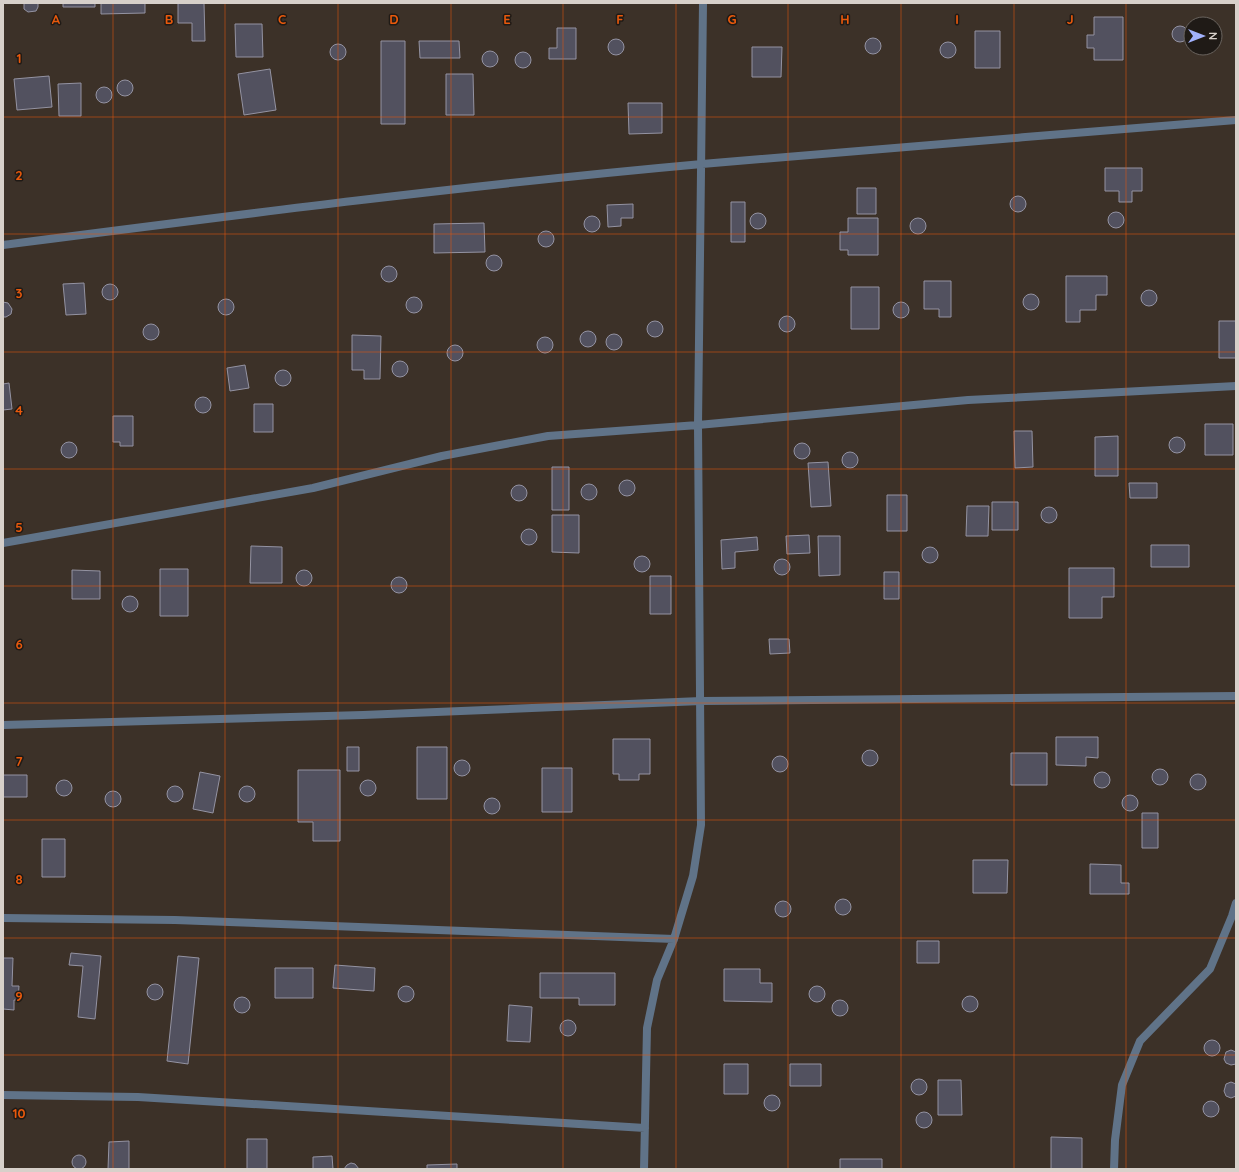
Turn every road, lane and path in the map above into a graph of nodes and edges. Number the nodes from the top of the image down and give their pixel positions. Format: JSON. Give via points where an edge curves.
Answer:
{"nodes":[{"id":1,"x":704,"y":3,"type":"edge"},
{"id":2,"x":1236,"y":120,"type":"edge"},
{"id":3,"x":701,"y":164,"type":"junction"},
{"id":4,"x":3,"y":245,"type":"edge"},
{"id":5,"x":1236,"y":386,"type":"edge"},
{"id":6,"x":698,"y":425,"type":"junction"},
{"id":7,"x":3,"y":543,"type":"edge"},
{"id":8,"x":1236,"y":696,"type":"edge"},
{"id":9,"x":701,"y":701,"type":"junction"},
{"id":10,"x":3,"y":725,"type":"edge"},
{"id":11,"x":1236,"y":904,"type":"edge"},
{"id":12,"x":3,"y":918,"type":"edge"},
{"id":13,"x":674,"y":938,"type":"junction"},
{"id":14,"x":3,"y":1095,"type":"edge"},
{"id":15,"x":645,"y":1128,"type":"junction"},
{"id":16,"x":644,"y":1169,"type":"edge"},
{"id":17,"x":1114,"y":1169,"type":"edge"}],
"edges":[{"from":1,"to":3,"type":"street"},
{"from":2,"to":3,"type":"street"},
{"from":3,"to":4,"type":"street","via":[[254,212]]},
{"from":3,"to":6,"type":"street"},
{"from":5,"to":6,"type":"street","via":[[968,400]]},
{"from":6,"to":7,"type":"street","via":[[548,436],[442,456],[313,488]]},
{"from":6,"to":9,"type":"street"},
{"from":8,"to":9,"type":"street"},
{"from":9,"to":10,"type":"street","via":[[355,715]]},
{"from":9,"to":13,"type":"street","via":[[701,825],[693,876]]},
{"from":11,"to":17,"type":"street","via":[[1210,969],[1140,1041],[1122,1085]]},
{"from":12,"to":13,"type":"street","via":[[176,920]]},
{"from":13,"to":15,"type":"street","via":[[656,980],[647,1028]]},
{"from":14,"to":15,"type":"street","via":[[138,1097]]},
{"from":15,"to":16,"type":"street"}]}
